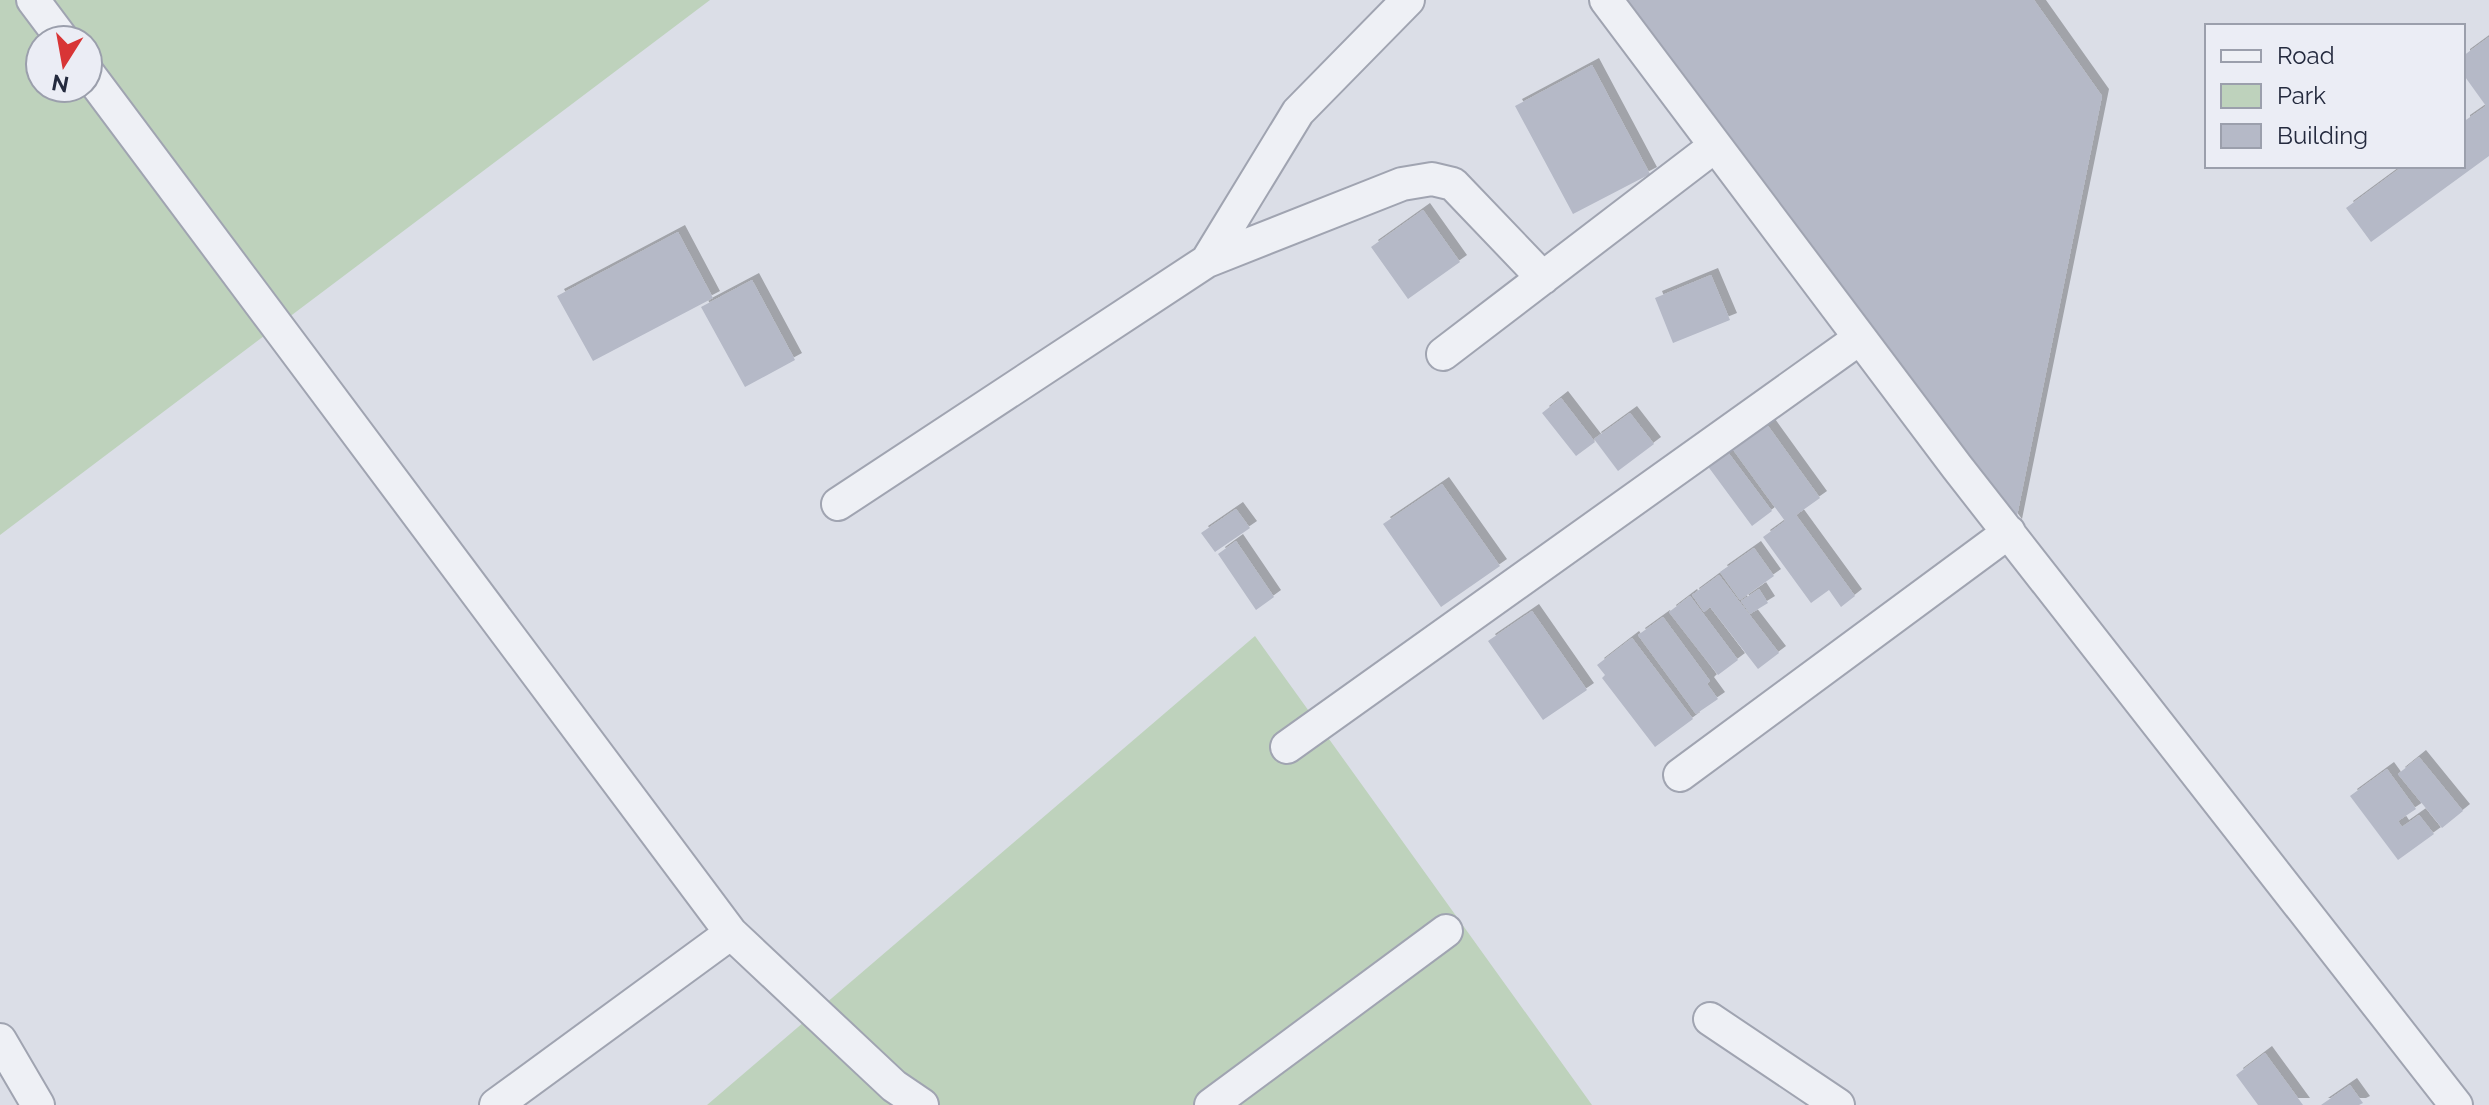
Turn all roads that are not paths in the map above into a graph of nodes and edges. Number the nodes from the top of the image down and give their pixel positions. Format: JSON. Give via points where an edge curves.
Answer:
{"nodes":[{"id":1,"x":33,"y":0,"type":"edge"},
{"id":2,"x":1408,"y":0,"type":"edge"},
{"id":3,"x":1606,"y":0,"type":"edge"},
{"id":4,"x":51,"y":24,"type":"edge"},
{"id":5,"x":104,"y":94,"type":"edge"},
{"id":6,"x":1715,"y":146,"type":"junction"},
{"id":7,"x":1207,"y":261,"type":"junction"},
{"id":8,"x":1543,"y":278,"type":"junction"},
{"id":9,"x":1860,"y":338,"type":"junction"},
{"id":10,"x":1443,"y":354,"type":"dead end"},
{"id":11,"x":838,"y":504,"type":"dead end"},
{"id":12,"x":2009,"y":532,"type":"junction"},
{"id":13,"x":1287,"y":747,"type":"dead end"},
{"id":14,"x":1680,"y":775,"type":"dead end"},
{"id":15,"x":1446,"y":931,"type":"dead end"},
{"id":16,"x":731,"y":933,"type":"junction"},
{"id":17,"x":1710,"y":1019,"type":"dead end"},
{"id":18,"x":0,"y":1040,"type":"edge"},
{"id":19,"x":38,"y":1105,"type":"edge"},
{"id":20,"x":496,"y":1105,"type":"edge"},
{"id":21,"x":922,"y":1105,"type":"edge"},
{"id":22,"x":1211,"y":1105,"type":"edge"},
{"id":23,"x":1838,"y":1105,"type":"edge"},
{"id":24,"x":2456,"y":1105,"type":"edge"}],
"edges":[{"from":1,"to":4,"type":"street"},
{"from":2,"to":7,"type":"street","via":[[1298,112]]},
{"from":3,"to":6,"type":"street"},
{"from":5,"to":16,"type":"street"},
{"from":6,"to":8,"type":"street"},
{"from":6,"to":9,"type":"street"},
{"from":7,"to":8,"type":"street","via":[[1402,184],[1432,179],[1453,184]]},
{"from":7,"to":11,"type":"street"},
{"from":8,"to":10,"type":"street"},
{"from":9,"to":12,"type":"street"},
{"from":9,"to":13,"type":"street"},
{"from":12,"to":14,"type":"street"},
{"from":12,"to":24,"type":"street"},
{"from":15,"to":22,"type":"street"},
{"from":16,"to":20,"type":"street"},
{"from":16,"to":21,"type":"street","via":[[894,1086]]},
{"from":17,"to":23,"type":"street"},
{"from":18,"to":19,"type":"street"}]}
